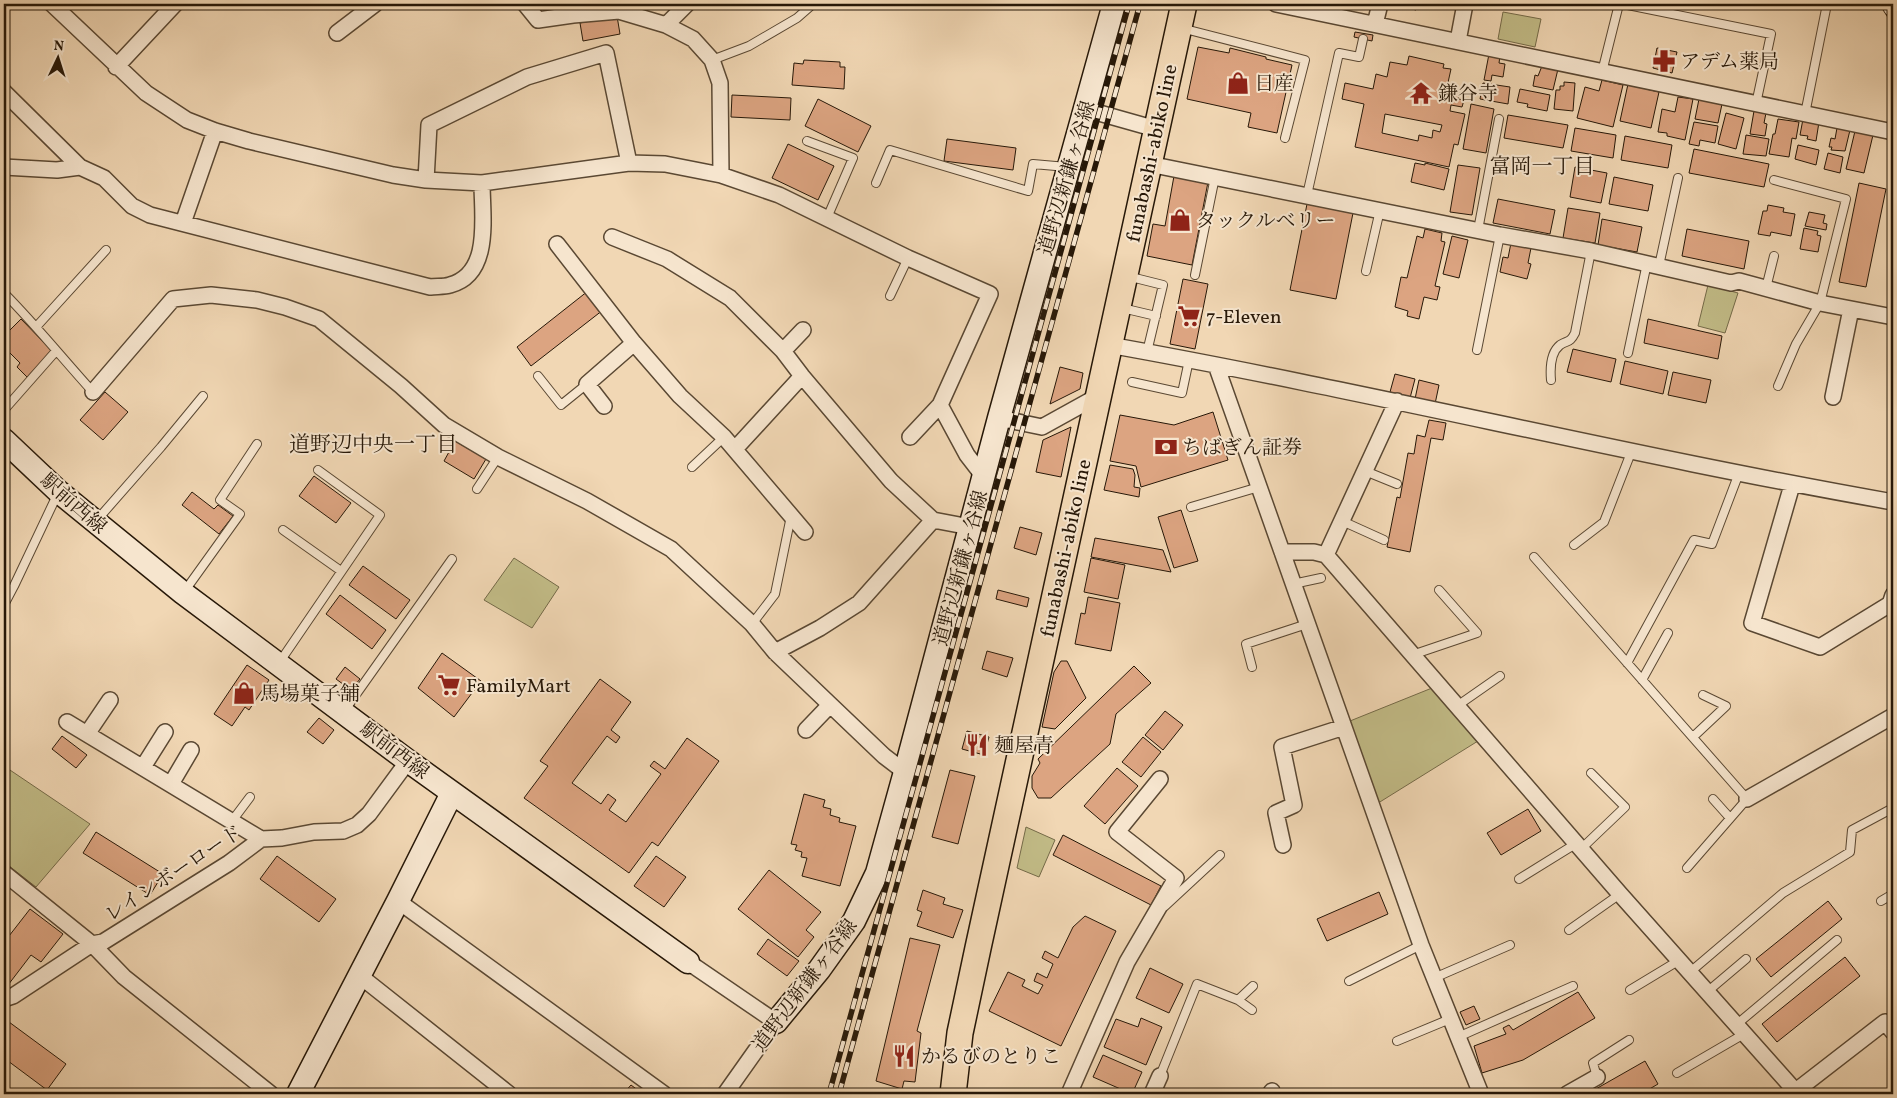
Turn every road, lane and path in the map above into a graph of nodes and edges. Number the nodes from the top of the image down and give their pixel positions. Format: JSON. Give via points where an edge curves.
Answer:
{"nodes":[{"id":1,"x":52,"y":4,"type":"edge"},
{"id":2,"x":175,"y":4,"type":"edge"},
{"id":3,"x":375,"y":4,"type":"edge"},
{"id":4,"x":526,"y":4,"type":"edge"},
{"id":5,"x":687,"y":4,"type":"edge"},
{"id":6,"x":813,"y":4,"type":"edge"},
{"id":7,"x":1114,"y":4,"type":"edge"},
{"id":8,"x":1276,"y":4,"type":"edge"},
{"id":9,"x":1380,"y":4,"type":"edge"},
{"id":10,"x":1465,"y":4,"type":"edge"},
{"id":11,"x":1621,"y":4,"type":"edge"},
{"id":12,"x":1826,"y":4,"type":"edge"},
{"id":13,"x":1310,"y":7,"type":"edge"},
{"id":14,"x":1182,"y":16,"type":"edge"},
{"id":15,"x":666,"y":25,"type":"junction"},
{"id":16,"x":1367,"y":30,"type":"junction"},
{"id":17,"x":337,"y":33,"type":"dead end"},
{"id":18,"x":1458,"y":41,"type":"junction"},
{"id":19,"x":712,"y":60,"type":"junction"},
{"id":20,"x":116,"y":66,"type":"junction"},
{"id":21,"x":1602,"y":72,"type":"junction"},
{"id":22,"x":4,"y":92,"type":"edge"},
{"id":23,"x":1756,"y":104,"type":"junction"},
{"id":24,"x":1085,"y":109,"type":"junction"},
{"id":25,"x":1805,"y":114,"type":"junction"},
{"id":26,"x":1499,"y":119,"type":"dead end"},
{"id":27,"x":1156,"y":129,"type":"junction"},
{"id":28,"x":215,"y":131,"type":"junction"},
{"id":29,"x":1893,"y":132,"type":"edge"},
{"id":30,"x":1285,"y":138,"type":"dead end"},
{"id":31,"x":806,"y":140,"type":"dead end"},
{"id":32,"x":629,"y":163,"type":"junction"},
{"id":33,"x":1149,"y":164,"type":"junction"},
{"id":34,"x":4,"y":167,"type":"edge"},
{"id":35,"x":80,"y":167,"type":"junction"},
{"id":36,"x":1069,"y":167,"type":"junction"},
{"id":37,"x":721,"y":175,"type":"junction"},
{"id":38,"x":1215,"y":177,"type":"junction"},
{"id":39,"x":1678,"y":178,"type":"dead end"},
{"id":40,"x":426,"y":180,"type":"junction"},
{"id":41,"x":1774,"y":180,"type":"dead end"},
{"id":42,"x":482,"y":183,"type":"junction"},
{"id":43,"x":876,"y":183,"type":"dead end"},
{"id":44,"x":1307,"y":195,"type":"junction"},
{"id":45,"x":1380,"y":210,"type":"junction"},
{"id":46,"x":827,"y":218,"type":"junction"},
{"id":47,"x":183,"y":223,"type":"junction"},
{"id":48,"x":1478,"y":230,"type":"junction"},
{"id":49,"x":1500,"y":235,"type":"junction"},
{"id":50,"x":612,"y":238,"type":"dead end"},
{"id":51,"x":557,"y":244,"type":"dead end"},
{"id":52,"x":106,"y":250,"type":"dead end"},
{"id":53,"x":1591,"y":251,"type":"junction"},
{"id":54,"x":1774,"y":256,"type":"dead end"},
{"id":55,"x":908,"y":258,"type":"junction"},
{"id":56,"x":1653,"y":265,"type":"junction"},
{"id":57,"x":1366,"y":271,"type":"dead end"},
{"id":58,"x":1124,"y":276,"type":"junction"},
{"id":59,"x":1195,"y":276,"type":"dead end"},
{"id":60,"x":1766,"y":288,"type":"junction"},
{"id":61,"x":4,"y":293,"type":"edge"},
{"id":62,"x":890,"y":296,"type":"dead end"},
{"id":63,"x":1820,"y":303,"type":"junction"},
{"id":64,"x":1118,"y":307,"type":"junction"},
{"id":65,"x":1851,"y":309,"type":"junction"},
{"id":66,"x":1156,"y":316,"type":"junction"},
{"id":67,"x":1893,"y":317,"type":"edge"},
{"id":68,"x":37,"y":326,"type":"junction"},
{"id":69,"x":803,"y":330,"type":"dead end"},
{"id":70,"x":634,"y":343,"type":"junction"},
{"id":71,"x":1109,"y":345,"type":"junction"},
{"id":72,"x":1477,"y":350,"type":"dead end"},
{"id":73,"x":56,"y":351,"type":"junction"},
{"id":74,"x":783,"y":351,"type":"junction"},
{"id":75,"x":1147,"y":352,"type":"junction"},
{"id":76,"x":1628,"y":353,"type":"dead end"},
{"id":77,"x":1188,"y":360,"type":"junction"},
{"id":78,"x":1216,"y":365,"type":"junction"},
{"id":79,"x":538,"y":376,"type":"dead end"},
{"id":80,"x":802,"y":376,"type":"junction"},
{"id":81,"x":1551,"y":380,"type":"dead end"},
{"id":82,"x":1132,"y":382,"type":"dead end"},
{"id":83,"x":587,"y":384,"type":"junction"},
{"id":84,"x":1778,"y":386,"type":"dead end"},
{"id":85,"x":93,"y":392,"type":"joint"},
{"id":86,"x":203,"y":396,"type":"dead end"},
{"id":87,"x":1098,"y":396,"type":"junction"},
{"id":88,"x":1833,"y":397,"type":"dead end"},
{"id":89,"x":1397,"y":401,"type":"junction"},
{"id":90,"x":940,"y":405,"type":"junction"},
{"id":91,"x":604,"y":406,"type":"dead end"},
{"id":92,"x":4,"y":410,"type":"edge"},
{"id":93,"x":999,"y":418,"type":"junction"},
{"id":94,"x":724,"y":436,"type":"junction"},
{"id":95,"x":910,"y":436,"type":"dead end"},
{"id":96,"x":4,"y":440,"type":"edge"},
{"id":97,"x":258,"y":444,"type":"dead end"},
{"id":98,"x":735,"y":449,"type":"junction"},
{"id":99,"x":1632,"y":450,"type":"junction"},
{"id":100,"x":498,"y":457,"type":"junction"},
{"id":101,"x":692,"y":467,"type":"dead end"},
{"id":102,"x":318,"y":470,"type":"dead end"},
{"id":103,"x":1365,"y":470,"type":"junction"},
{"id":104,"x":1739,"y":473,"type":"junction"},
{"id":105,"x":984,"y":477,"type":"junction"},
{"id":106,"x":1397,"y":484,"type":"dead end"},
{"id":107,"x":1792,"y":484,"type":"junction"},
{"id":108,"x":1259,"y":487,"type":"junction"},
{"id":109,"x":477,"y":489,"type":"dead end"},
{"id":110,"x":59,"y":492,"type":"junction"},
{"id":111,"x":1893,"y":502,"type":"edge"},
{"id":112,"x":1191,"y":507,"type":"dead end"},
{"id":113,"x":791,"y":516,"type":"junction"},
{"id":114,"x":933,"y":520,"type":"junction"},
{"id":115,"x":1342,"y":521,"type":"junction"},
{"id":116,"x":95,"y":522,"type":"junction"},
{"id":117,"x":970,"y":527,"type":"junction"},
{"id":118,"x":283,"y":530,"type":"dead end"},
{"id":119,"x":805,"y":532,"type":"dead end"},
{"id":120,"x":1384,"y":540,"type":"dead end"},
{"id":121,"x":1574,"y":545,"type":"dead end"},
{"id":122,"x":1282,"y":552,"type":"junction"},
{"id":123,"x":1326,"y":555,"type":"junction"},
{"id":124,"x":1534,"y":557,"type":"dead end"},
{"id":125,"x":452,"y":560,"type":"dead end"},
{"id":126,"x":341,"y":571,"type":"junction"},
{"id":127,"x":1321,"y":578,"type":"dead end"},
{"id":128,"x":1293,"y":584,"type":"junction"},
{"id":129,"x":1439,"y":590,"type":"dead end"},
{"id":130,"x":183,"y":593,"type":"junction"},
{"id":131,"x":1893,"y":595,"type":"edge"},
{"id":132,"x":4,"y":605,"type":"edge"},
{"id":133,"x":752,"y":624,"type":"junction"},
{"id":134,"x":1308,"y":624,"type":"junction"},
{"id":135,"x":1668,"y":633,"type":"dead end"},
{"id":136,"x":775,"y":652,"type":"junction"},
{"id":137,"x":1412,"y":655,"type":"junction"},
{"id":138,"x":1627,"y":663,"type":"junction"},
{"id":139,"x":278,"y":665,"type":"junction"},
{"id":140,"x":1252,"y":667,"type":"dead end"},
{"id":141,"x":1500,"y":676,"type":"dead end"},
{"id":142,"x":1642,"y":680,"type":"junction"},
{"id":143,"x":1703,"y":695,"type":"dead end"},
{"id":144,"x":110,"y":700,"type":"dead end"},
{"id":145,"x":830,"y":704,"type":"junction"},
{"id":146,"x":1457,"y":706,"type":"junction"},
{"id":147,"x":344,"y":712,"type":"junction"},
{"id":148,"x":1893,"y":716,"type":"edge"},
{"id":149,"x":68,"y":722,"type":"dead end"},
{"id":150,"x":1344,"y":727,"type":"junction"},
{"id":151,"x":806,"y":730,"type":"dead end"},
{"id":152,"x":165,"y":732,"type":"dead end"},
{"id":153,"x":87,"y":734,"type":"junction"},
{"id":154,"x":1692,"y":737,"type":"junction"},
{"id":155,"x":190,"y":750,"type":"dead end"},
{"id":156,"x":408,"y":761,"type":"junction"},
{"id":157,"x":143,"y":767,"type":"junction"},
{"id":158,"x":905,"y":772,"type":"junction"},
{"id":159,"x":1591,"y":773,"type":"dead end"},
{"id":160,"x":1160,"y":779,"type":"dead end"},
{"id":161,"x":171,"y":784,"type":"junction"},
{"id":162,"x":452,"y":793,"type":"junction"},
{"id":163,"x":250,"y":797,"type":"dead end"},
{"id":164,"x":1713,"y":799,"type":"dead end"},
{"id":165,"x":1747,"y":799,"type":"junction"},
{"id":166,"x":1893,"y":808,"type":"edge"},
{"id":167,"x":1730,"y":818,"type":"junction"},
{"id":168,"x":232,"y":821,"type":"junction"},
{"id":169,"x":261,"y":839,"type":"junction"},
{"id":170,"x":1283,"y":844,"type":"dead end"},
{"id":171,"x":1579,"y":846,"type":"junction"},
{"id":172,"x":1220,"y":855,"type":"dead end"},
{"id":173,"x":1687,"y":868,"type":"dead end"},
{"id":174,"x":4,"y":873,"type":"edge"},
{"id":175,"x":1519,"y":879,"type":"dead end"},
{"id":176,"x":1620,"y":894,"type":"junction"},
{"id":177,"x":1893,"y":894,"type":"edge"},
{"id":178,"x":398,"y":901,"type":"junction"},
{"id":179,"x":1881,"y":901,"type":"dead end"},
{"id":180,"x":1152,"y":918,"type":"junction"},
{"id":181,"x":1569,"y":930,"type":"dead end"},
{"id":182,"x":1837,"y":940,"type":"dead end"},
{"id":183,"x":92,"y":944,"type":"junction"},
{"id":184,"x":1510,"y":945,"type":"dead end"},
{"id":185,"x":1421,"y":946,"type":"junction"},
{"id":186,"x":1746,"y":959,"type":"dead end"},
{"id":187,"x":1678,"y":961,"type":"junction"},
{"id":188,"x":688,"y":962,"type":"joint"},
{"id":189,"x":1689,"y":973,"type":"junction"},
{"id":190,"x":360,"y":976,"type":"junction"},
{"id":191,"x":1434,"y":978,"type":"junction"},
{"id":192,"x":1348,"y":981,"type":"dead end"},
{"id":193,"x":1253,"y":986,"type":"dead end"},
{"id":194,"x":1573,"y":986,"type":"dead end"},
{"id":195,"x":1630,"y":990,"type":"dead end"},
{"id":196,"x":1707,"y":992,"type":"junction"},
{"id":197,"x":4,"y":999,"type":"edge"},
{"id":198,"x":1238,"y":1000,"type":"junction"},
{"id":199,"x":1252,"y":1010,"type":"dead end"},
{"id":200,"x":1450,"y":1019,"type":"junction"},
{"id":201,"x":776,"y":1022,"type":"junction"},
{"id":202,"x":1740,"y":1030,"type":"junction"},
{"id":203,"x":1893,"y":1032,"type":"edge"},
{"id":204,"x":1458,"y":1038,"type":"junction"},
{"id":205,"x":1629,"y":1040,"type":"dead end"},
{"id":206,"x":1397,"y":1041,"type":"dead end"},
{"id":207,"x":1677,"y":1073,"type":"dead end"},
{"id":208,"x":1160,"y":1076,"type":"joint"},
{"id":209,"x":1597,"y":1077,"type":"joint"},
{"id":210,"x":1795,"y":1093,"type":"edge"},
{"id":211,"x":271,"y":1094,"type":"edge"},
{"id":212,"x":298,"y":1094,"type":"edge"},
{"id":213,"x":509,"y":1094,"type":"edge"},
{"id":214,"x":664,"y":1094,"type":"edge"},
{"id":215,"x":725,"y":1094,"type":"edge"},
{"id":216,"x":953,"y":1094,"type":"edge"},
{"id":217,"x":1068,"y":1094,"type":"edge"},
{"id":218,"x":1152,"y":1094,"type":"edge"},
{"id":219,"x":1480,"y":1094,"type":"edge"},
{"id":220,"x":1567,"y":1094,"type":"edge"}],
"edges":[{"from":1,"to":20,"type":"street"},
{"from":2,"to":20,"type":"street"},
{"from":3,"to":17,"type":"street"},
{"from":4,"to":15,"type":"street","via":[[538,20],[619,11]]},
{"from":5,"to":15,"type":"street"},
{"from":6,"to":19,"type":"lane","via":[[797,18],[749,46]]},
{"from":7,"to":24,"type":"street","name":"道野辺新鎌ヶ谷線"},
{"from":8,"to":13,"type":"street"},
{"from":9,"to":16,"type":"street"},
{"from":10,"to":18,"type":"street"},
{"from":11,"to":21,"type":"lane"},
{"from":11,"to":23,"type":"lane","via":[[1771,34]]},
{"from":12,"to":25,"type":"lane"},
{"from":13,"to":16,"type":"street"},
{"from":14,"to":27,"type":"main road","name":"funabashi-abiko line"},
{"from":14,"to":30,"type":"lane","via":[[1305,60]]},
{"from":15,"to":19,"type":"street","via":[[693,40]]},
{"from":16,"to":18,"type":"street"},
{"from":16,"to":44,"type":"lane","via":[[1359,57],[1339,53]]},
{"from":18,"to":21,"type":"street"},
{"from":19,"to":37,"type":"street","via":[[720,83]]},
{"from":20,"to":28,"type":"street","via":[[146,93],[187,120]]},
{"from":21,"to":23,"type":"street"},
{"from":22,"to":35,"type":"street"},
{"from":23,"to":25,"type":"street"},
{"from":24,"to":27,"type":"street"},
{"from":24,"to":36,"type":"street","name":"道野辺新鎌ヶ谷線"},
{"from":25,"to":29,"type":"street"},
{"from":26,"to":48,"type":"lane"},
{"from":27,"to":33,"type":"main road","name":"funabashi-abiko line"},
{"from":28,"to":40,"type":"street","via":[[393,175]]},
{"from":28,"to":47,"type":"street"},
{"from":31,"to":46,"type":"lane","via":[[853,158]]},
{"from":32,"to":37,"type":"street","via":[[665,164]]},
{"from":32,"to":40,"type":"street","via":[[606,53],[527,77],[429,125]]},
{"from":32,"to":42,"type":"street"},
{"from":33,"to":38,"type":"street"},
{"from":33,"to":58,"type":"main road","name":"funabashi-abiko line"},
{"from":34,"to":35,"type":"street","via":[[58,170]]},
{"from":35,"to":47,"type":"street","via":[[104,178],[132,206],[150,215]]},
{"from":36,"to":43,"type":"lane","via":[[1033,164],[1028,191],[890,150]]},
{"from":36,"to":93,"type":"street","name":"道野辺新鎌ヶ谷線"},
{"from":37,"to":46,"type":"street","via":[[780,195]]},
{"from":38,"to":44,"type":"street"},
{"from":38,"to":59,"type":"lane"},
{"from":39,"to":56,"type":"lane"},
{"from":40,"to":42,"type":"street"},
{"from":41,"to":63,"type":"lane","via":[[1846,199]]},
{"from":42,"to":47,"type":"street","via":[[481,250],[466,278],[450,285],[430,287]]},
{"from":44,"to":45,"type":"street"},
{"from":45,"to":48,"type":"street"},
{"from":45,"to":57,"type":"lane"},
{"from":46,"to":55,"type":"street"},
{"from":48,"to":49,"type":"street"},
{"from":49,"to":53,"type":"street"},
{"from":49,"to":72,"type":"lane"},
{"from":50,"to":74,"type":"street","via":[[667,259],[730,298]]},
{"from":51,"to":70,"type":"street"},
{"from":52,"to":68,"type":"lane"},
{"from":53,"to":56,"type":"street"},
{"from":53,"to":81,"type":"lane","via":[[1575,333],[1571,341],[1560,346],[1553,355]]},
{"from":54,"to":60,"type":"lane"},
{"from":55,"to":62,"type":"lane"},
{"from":55,"to":90,"type":"street","via":[[990,294]]},
{"from":56,"to":60,"type":"street"},
{"from":56,"to":76,"type":"lane"},
{"from":58,"to":64,"type":"main road","name":"funabashi-abiko line"},
{"from":58,"to":66,"type":"lane","via":[[1163,285]]},
{"from":60,"to":63,"type":"street"},
{"from":61,"to":68,"type":"lane"},
{"from":63,"to":65,"type":"street"},
{"from":63,"to":84,"type":"lane","via":[[1796,344]]},
{"from":64,"to":66,"type":"lane"},
{"from":64,"to":71,"type":"main road","name":"funabashi-abiko line"},
{"from":65,"to":67,"type":"street"},
{"from":65,"to":88,"type":"street"},
{"from":66,"to":75,"type":"lane"},
{"from":68,"to":73,"type":"lane"},
{"from":69,"to":74,"type":"street"},
{"from":70,"to":83,"type":"street"},
{"from":70,"to":94,"type":"street","via":[[680,396]]},
{"from":71,"to":75,"type":"street"},
{"from":71,"to":87,"type":"main road","name":"funabashi-abiko line"},
{"from":73,"to":85,"type":"lane"},
{"from":73,"to":92,"type":"lane"},
{"from":74,"to":80,"type":"street"},
{"from":75,"to":77,"type":"street"},
{"from":77,"to":78,"type":"street"},
{"from":77,"to":82,"type":"lane","via":[[1182,393]]},
{"from":78,"to":89,"type":"street"},
{"from":78,"to":108,"type":"street"},
{"from":79,"to":83,"type":"lane","via":[[561,405]]},
{"from":80,"to":98,"type":"street"},
{"from":80,"to":114,"type":"street","via":[[891,481]]},
{"from":83,"to":91,"type":"street"},
{"from":85,"to":100,"type":"street","via":[[174,299],[211,295],[257,300],[319,319],[402,386],[444,425]]},
{"from":86,"to":116,"type":"lane"},
{"from":87,"to":93,"type":"street","via":[[1042,427]]},
{"from":87,"to":216,"type":"main road","name":"funabashi-abiko line","via":[[960,1033]]},
{"from":89,"to":99,"type":"street"},
{"from":89,"to":103,"type":"street"},
{"from":90,"to":95,"type":"street"},
{"from":90,"to":105,"type":"street","via":[[967,455]]},
{"from":93,"to":105,"type":"street","name":"道野辺新鎌ヶ谷線"},
{"from":94,"to":98,"type":"street"},
{"from":94,"to":101,"type":"lane"},
{"from":96,"to":110,"type":"street","name":"駅前西線"},
{"from":97,"to":130,"type":"lane","via":[[220,500],[240,514]]},
{"from":98,"to":113,"type":"street"},
{"from":99,"to":104,"type":"street"},
{"from":99,"to":121,"type":"lane","via":[[1604,522]]},
{"from":100,"to":109,"type":"lane"},
{"from":100,"to":133,"type":"street","via":[[587,501],[671,549]]},
{"from":102,"to":126,"type":"lane","via":[[380,515]]},
{"from":103,"to":106,"type":"lane"},
{"from":103,"to":115,"type":"street"},
{"from":104,"to":107,"type":"street"},
{"from":104,"to":138,"type":"lane","via":[[1712,544],[1694,540]]},
{"from":105,"to":117,"type":"street","name":"道野辺新鎌ヶ谷線"},
{"from":107,"to":111,"type":"street"},
{"from":107,"to":131,"type":"street","via":[[1752,623],[1820,647],[1890,604]]},
{"from":108,"to":112,"type":"lane"},
{"from":108,"to":122,"type":"street"},
{"from":110,"to":116,"type":"street","name":"駅前西線"},
{"from":110,"to":132,"type":"lane"},
{"from":113,"to":119,"type":"street"},
{"from":113,"to":133,"type":"lane","via":[[775,594]]},
{"from":114,"to":117,"type":"street"},
{"from":114,"to":136,"type":"street","via":[[858,603]]},
{"from":115,"to":120,"type":"lane"},
{"from":115,"to":123,"type":"street"},
{"from":116,"to":130,"type":"street","name":"駅前西線"},
{"from":117,"to":158,"type":"street","name":"道野辺新鎌ヶ谷線"},
{"from":118,"to":126,"type":"lane"},
{"from":122,"to":123,"type":"street"},
{"from":122,"to":128,"type":"street"},
{"from":123,"to":137,"type":"street"},
{"from":124,"to":138,"type":"lane"},
{"from":125,"to":147,"type":"lane"},
{"from":126,"to":139,"type":"lane"},
{"from":127,"to":128,"type":"lane"},
{"from":128,"to":134,"type":"street"},
{"from":129,"to":137,"type":"lane","via":[[1477,633]]},
{"from":130,"to":139,"type":"street","name":"駅前西線"},
{"from":133,"to":136,"type":"street"},
{"from":134,"to":140,"type":"lane","via":[[1246,644]]},
{"from":134,"to":150,"type":"street"},
{"from":135,"to":142,"type":"lane"},
{"from":136,"to":145,"type":"street"},
{"from":137,"to":146,"type":"street"},
{"from":138,"to":142,"type":"lane"},
{"from":139,"to":147,"type":"street","name":"駅前西線"},
{"from":141,"to":146,"type":"lane"},
{"from":142,"to":154,"type":"lane"},
{"from":143,"to":154,"type":"lane","via":[[1726,706]]},
{"from":144,"to":153,"type":"street"},
{"from":145,"to":151,"type":"street"},
{"from":145,"to":158,"type":"street"},
{"from":146,"to":171,"type":"street"},
{"from":147,"to":156,"type":"street","name":"駅前西線"},
{"from":148,"to":165,"type":"street"},
{"from":149,"to":153,"type":"street"},
{"from":150,"to":170,"type":"street","via":[[1282,747],[1294,805],[1276,813]]},
{"from":150,"to":185,"type":"street"},
{"from":152,"to":157,"type":"street"},
{"from":153,"to":157,"type":"street"},
{"from":154,"to":165,"type":"lane"},
{"from":155,"to":161,"type":"street"},
{"from":156,"to":162,"type":"street","name":"駅前西線"},
{"from":156,"to":169,"type":"street","name":"レインボーロード","via":[[369,814],[357,825],[343,831]]},
{"from":157,"to":161,"type":"street"},
{"from":158,"to":201,"type":"street","name":"道野辺新鎌ヶ谷線","via":[[877,873],[854,921]]},
{"from":159,"to":171,"type":"lane","via":[[1625,807]]},
{"from":160,"to":180,"type":"street","via":[[1117,832],[1176,878]]},
{"from":161,"to":168,"type":"street"},
{"from":162,"to":178,"type":"street"},
{"from":162,"to":188,"type":"street","name":"駅前西線"},
{"from":163,"to":168,"type":"lane"},
{"from":164,"to":167,"type":"lane"},
{"from":165,"to":167,"type":"lane"},
{"from":166,"to":189,"type":"lane","via":[[1852,830],[1850,852],[1783,893]]},
{"from":167,"to":173,"type":"lane"},
{"from":168,"to":169,"type":"street"},
{"from":169,"to":183,"type":"street","name":"レインボーロード","via":[[230,863],[103,942]]},
{"from":171,"to":175,"type":"lane"},
{"from":171,"to":176,"type":"street"},
{"from":172,"to":180,"type":"lane"},
{"from":174,"to":183,"type":"street"},
{"from":176,"to":181,"type":"lane"},
{"from":176,"to":187,"type":"street"},
{"from":177,"to":179,"type":"lane"},
{"from":178,"to":190,"type":"street"},
{"from":178,"to":214,"type":"street"},
{"from":180,"to":217,"type":"street","via":[[1127,962]]},
{"from":182,"to":202,"type":"lane"},
{"from":183,"to":197,"type":"street","name":"レインボーロード"},
{"from":183,"to":211,"type":"street","via":[[124,976]]},
{"from":184,"to":191,"type":"lane"},
{"from":185,"to":191,"type":"street"},
{"from":185,"to":192,"type":"lane"},
{"from":186,"to":196,"type":"lane"},
{"from":187,"to":189,"type":"street"},
{"from":187,"to":195,"type":"lane"},
{"from":188,"to":201,"type":"street"},
{"from":189,"to":196,"type":"street"},
{"from":190,"to":212,"type":"street"},
{"from":190,"to":213,"type":"street"},
{"from":191,"to":200,"type":"street"},
{"from":193,"to":198,"type":"lane"},
{"from":194,"to":204,"type":"lane"},
{"from":196,"to":202,"type":"street"},
{"from":198,"to":199,"type":"lane"},
{"from":198,"to":208,"type":"lane","via":[[1197,984]]},
{"from":200,"to":204,"type":"street"},
{"from":200,"to":206,"type":"lane"},
{"from":201,"to":215,"type":"street","name":"道野辺新鎌ヶ谷線"},
{"from":202,"to":207,"type":"lane"},
{"from":202,"to":210,"type":"street"},
{"from":203,"to":210,"type":"street","via":[[1885,1022]]},
{"from":204,"to":219,"type":"street"},
{"from":205,"to":209,"type":"lane","via":[[1593,1063]]},
{"from":208,"to":218,"type":"street"},
{"from":209,"to":220,"type":"street"}]}
